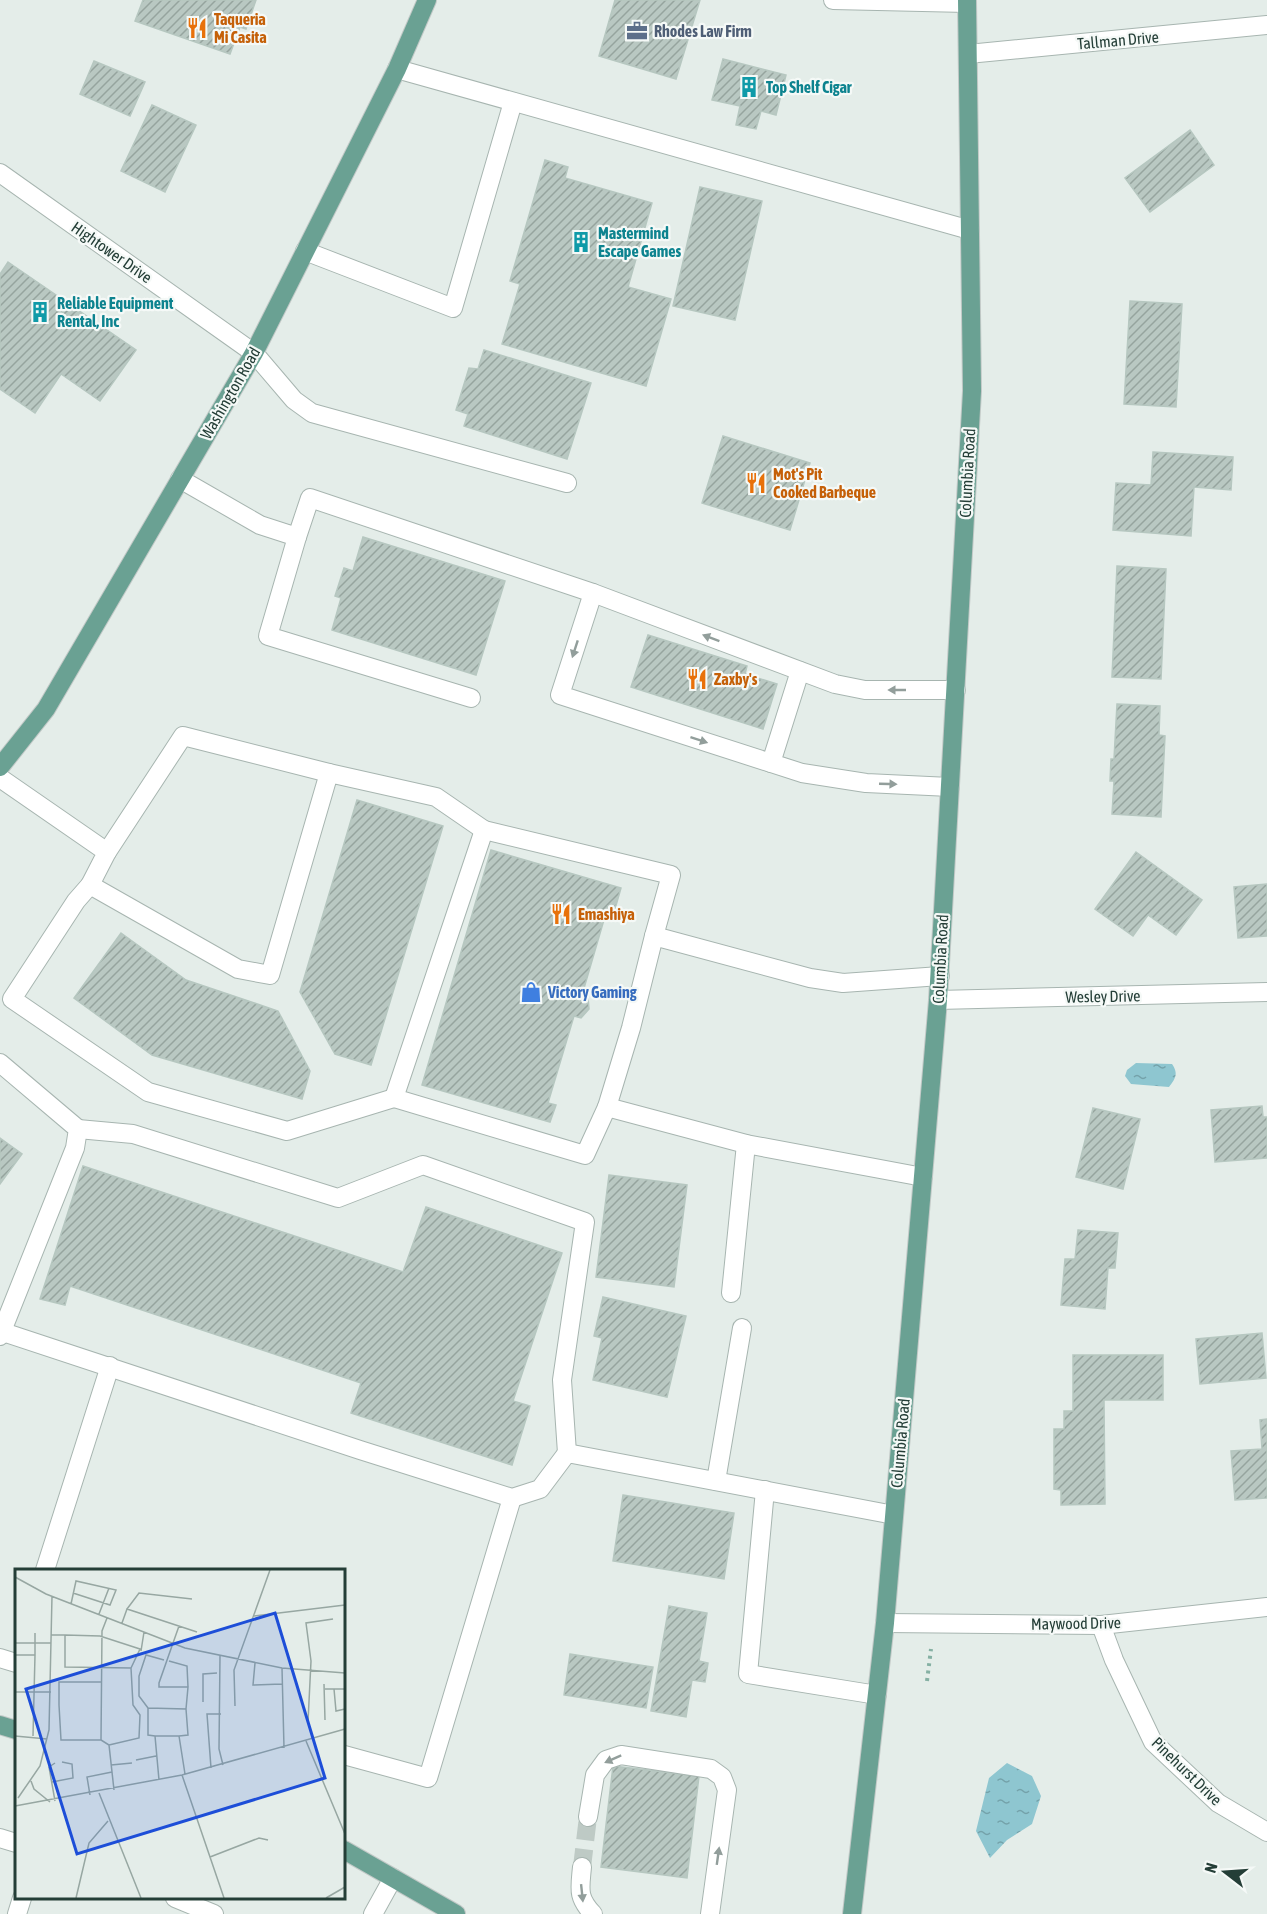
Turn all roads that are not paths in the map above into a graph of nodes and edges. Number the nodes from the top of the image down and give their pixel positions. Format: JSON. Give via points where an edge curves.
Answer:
{"nodes":[{"id":1,"x":427,"y":0,"type":"edge"},
{"id":2,"x":833,"y":0,"type":"edge"},
{"id":3,"x":967,"y":1,"type":"edge"},
{"id":4,"x":1267,"y":26,"type":"edge"},
{"id":5,"x":968,"y":54,"type":"junction"},
{"id":6,"x":397,"y":69,"type":"junction"},
{"id":7,"x":513,"y":102,"type":"junction"},
{"id":8,"x":0,"y":173,"type":"edge"},
{"id":9,"x":970,"y":230,"type":"junction"},
{"id":10,"x":305,"y":251,"type":"junction"},
{"id":11,"x":254,"y":353,"type":"junction"},
{"id":12,"x":180,"y":478,"type":"junction"},
{"id":13,"x":567,"y":483,"type":"dead end"},
{"id":14,"x":297,"y":537,"type":"junction"},
{"id":15,"x":593,"y":593,"type":"junction"},
{"id":16,"x":800,"y":671,"type":"junction"},
{"id":17,"x":956,"y":690,"type":"junction"},
{"id":18,"x":471,"y":698,"type":"dead end"},
{"id":19,"x":771,"y":763,"type":"junction"},
{"id":20,"x":0,"y":766,"type":"edge"},
{"id":21,"x":328,"y":773,"type":"junction"},
{"id":22,"x":0,"y":778,"type":"edge"},
{"id":23,"x":950,"y":787,"type":"junction"},
{"id":24,"x":484,"y":830,"type":"junction"},
{"id":25,"x":107,"y":852,"type":"junction"},
{"id":26,"x":90,"y":885,"type":"junction"},
{"id":27,"x":654,"y":936,"type":"junction"},
{"id":28,"x":940,"y":976,"type":"junction"},
{"id":29,"x":1267,"y":992,"type":"edge"},
{"id":30,"x":938,"y":1000,"type":"junction"},
{"id":31,"x":6,"y":1002,"type":"edge"},
{"id":32,"x":0,"y":1063,"type":"edge"},
{"id":33,"x":394,"y":1098,"type":"junction"},
{"id":34,"x":607,"y":1107,"type":"junction"},
{"id":35,"x":78,"y":1129,"type":"junction"},
{"id":36,"x":746,"y":1144,"type":"junction"},
{"id":37,"x":923,"y":1177,"type":"junction"},
{"id":38,"x":730,"y":1293,"type":"dead end"},
{"id":39,"x":742,"y":1328,"type":"dead end"},
{"id":40,"x":0,"y":1333,"type":"edge"},
{"id":41,"x":110,"y":1366,"type":"junction"},
{"id":42,"x":567,"y":1453,"type":"junction"},
{"id":43,"x":717,"y":1481,"type":"junction"},
{"id":44,"x":765,"y":1490,"type":"junction"},
{"id":45,"x":513,"y":1498,"type":"junction"},
{"id":46,"x":894,"y":1515,"type":"junction"},
{"id":47,"x":45,"y":1569,"type":"edge"},
{"id":48,"x":1267,"y":1607,"type":"edge"},
{"id":49,"x":885,"y":1623,"type":"junction"},
{"id":50,"x":1101,"y":1625,"type":"junction"},
{"id":51,"x":0,"y":1658,"type":"edge"},
{"id":52,"x":15,"y":1663,"type":"edge"},
{"id":53,"x":877,"y":1695,"type":"junction"},
{"id":54,"x":0,"y":1725,"type":"edge"},
{"id":55,"x":15,"y":1730,"type":"edge"},
{"id":56,"x":345,"y":1755,"type":"edge"},
{"id":57,"x":588,"y":1817,"type":"tunnel mouth"},
{"id":58,"x":1267,"y":1832,"type":"edge"},
{"id":59,"x":0,"y":1838,"type":"edge"},
{"id":60,"x":15,"y":1843,"type":"edge"},
{"id":61,"x":345,"y":1851,"type":"edge"},
{"id":62,"x":582,"y":1867,"type":"tunnel mouth"},
{"id":63,"x":393,"y":1878,"type":"junction"},
{"id":64,"x":22,"y":1899,"type":"edge"},
{"id":65,"x":178,"y":1899,"type":"edge"},
{"id":66,"x":17,"y":1914,"type":"edge"},
{"id":67,"x":214,"y":1914,"type":"edge"},
{"id":68,"x":373,"y":1914,"type":"edge"},
{"id":69,"x":456,"y":1914,"type":"edge"},
{"id":70,"x":593,"y":1914,"type":"edge"},
{"id":71,"x":710,"y":1914,"type":"edge"},
{"id":72,"x":852,"y":1914,"type":"edge"}],
"edges":[{"from":1,"to":6,"type":"main road","name":"Washington Road"},
{"from":2,"to":3,"type":"street"},
{"from":3,"to":5,"type":"main road","name":"Columbia Road"},
{"from":4,"to":5,"type":"street","name":"Tallman Drive"},
{"from":5,"to":9,"type":"main road","name":"Columbia Road"},
{"from":6,"to":7,"type":"street"},
{"from":6,"to":10,"type":"main road","name":"Washington Road"},
{"from":7,"to":9,"type":"street"},
{"from":7,"to":10,"type":"street","via":[[453,308]]},
{"from":8,"to":11,"type":"street","name":"Hightower Drive"},
{"from":9,"to":17,"type":"main road","name":"Columbia Road","via":[[972,391]]},
{"from":10,"to":11,"type":"main road","name":"Washington Road"},
{"from":11,"to":12,"type":"main road","name":"Washington Road"},
{"from":11,"to":13,"type":"street","name":"Hightower Drive","via":[[294,400],[312,413]]},
{"from":12,"to":14,"type":"street","via":[[260,525]]},
{"from":12,"to":20,"type":"main road","name":"Washington Road","via":[[46,709]]},
{"from":14,"to":15,"type":"street","via":[[310,498]]},
{"from":14,"to":18,"type":"street","via":[[268,636]]},
{"from":16,"to":15,"type":"street","one_way":true},
{"from":15,"to":19,"type":"street","one_way":true,"via":[[560,695]]},
{"from":17,"to":16,"type":"street","one_way":true,"via":[[865,690]]},
{"from":16,"to":19,"type":"street"},
{"from":17,"to":23,"type":"main road","name":"Columbia Road"},
{"from":19,"to":23,"type":"street","one_way":true,"via":[[802,773],[866,783]]},
{"from":21,"to":24,"type":"street","via":[[436,796]]},
{"from":21,"to":25,"type":"street","via":[[183,736]]},
{"from":21,"to":26,"type":"street","via":[[270,975],[238,969]]},
{"from":22,"to":25,"type":"street"},
{"from":23,"to":28,"type":"main road","name":"Columbia Road"},
{"from":24,"to":27,"type":"street","via":[[671,875]]},
{"from":24,"to":33,"type":"street"},
{"from":25,"to":26,"type":"street"},
{"from":26,"to":31,"type":"street"},
{"from":27,"to":28,"type":"street","via":[[810,978],[843,983]]},
{"from":27,"to":34,"type":"street"},
{"from":28,"to":30,"type":"main road","name":"Columbia Road"},
{"from":29,"to":30,"type":"street","name":"Wesley Drive"},
{"from":30,"to":37,"type":"main road","name":"Columbia Road"},
{"from":31,"to":33,"type":"street","via":[[148,1092],[287,1131]]},
{"from":32,"to":35,"type":"street"},
{"from":33,"to":34,"type":"street","via":[[585,1155]]},
{"from":34,"to":36,"type":"street"},
{"from":35,"to":40,"type":"street","via":[[75,1148]]},
{"from":35,"to":42,"type":"street","via":[[133,1134],[338,1198],[423,1165],[585,1222],[562,1380]]},
{"from":36,"to":37,"type":"street"},
{"from":36,"to":38,"type":"street"},
{"from":37,"to":46,"type":"main road","name":"Columbia Road"},
{"from":39,"to":43,"type":"street"},
{"from":40,"to":41,"type":"street"},
{"from":41,"to":45,"type":"street"},
{"from":41,"to":47,"type":"street"},
{"from":42,"to":43,"type":"street"},
{"from":42,"to":45,"type":"street","via":[[540,1489]]},
{"from":43,"to":44,"type":"street"},
{"from":44,"to":46,"type":"street"},
{"from":44,"to":53,"type":"street","via":[[748,1674]]},
{"from":45,"to":56,"type":"street","via":[[428,1778]]},
{"from":46,"to":49,"type":"main road","name":"Columbia Road"},
{"from":48,"to":50,"type":"street","name":"Maywood Drive"},
{"from":49,"to":50,"type":"street","name":"Maywood Drive"},
{"from":49,"to":53,"type":"main road","name":"Columbia Road"},
{"from":50,"to":58,"type":"street","name":"Pinehurst Drive","via":[[1113,1660],[1153,1742],[1218,1803]]},
{"from":51,"to":52,"type":"street"},
{"from":53,"to":72,"type":"main road","name":"Columbia Road"},
{"from":54,"to":55,"type":"main road"},
{"from":71,"to":57,"type":"street","one_way":true,"via":[[728,1790],[722,1777],[711,1770],[621,1755],[606,1760],[595,1775]]},
{"from":59,"to":60,"type":"street"},
{"from":61,"to":63,"type":"main road"},
{"from":62,"to":70,"type":"street","one_way":true,"via":[[583,1904]]},
{"from":63,"to":68,"type":"street"},
{"from":63,"to":69,"type":"main road"},
{"from":64,"to":66,"type":"street"},
{"from":65,"to":67,"type":"street"}]}
